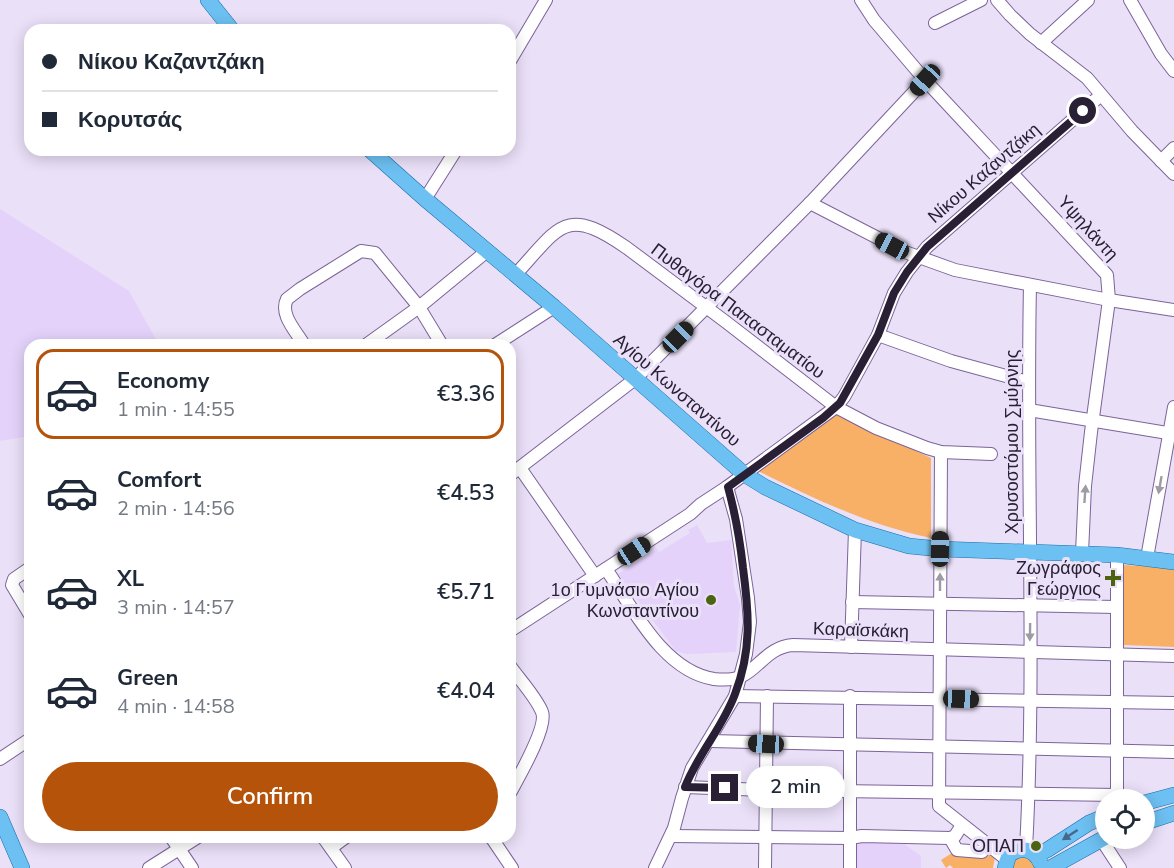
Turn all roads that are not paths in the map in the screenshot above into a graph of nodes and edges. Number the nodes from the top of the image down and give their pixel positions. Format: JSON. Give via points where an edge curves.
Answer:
{"nodes":[{"id":1,"x":208,"y":0,"type":"edge"},
{"id":2,"x":546,"y":0,"type":"edge"},
{"id":3,"x":861,"y":0,"type":"edge"},
{"id":4,"x":981,"y":0,"type":"edge"},
{"id":5,"x":997,"y":0,"type":"edge"},
{"id":6,"x":1088,"y":0,"type":"edge"},
{"id":7,"x":1130,"y":0,"type":"edge"},
{"id":8,"x":935,"y":23,"type":"dead end"},
{"id":9,"x":227,"y":24,"type":"edge"},
{"id":10,"x":1041,"y":43,"type":"junction"},
{"id":11,"x":516,"y":51,"type":"edge"},
{"id":12,"x":1174,"y":71,"type":"edge"},
{"id":13,"x":925,"y":80,"type":"junction"},
{"id":14,"x":1101,"y":95,"type":"junction"},
{"id":15,"x":1174,"y":148,"type":"edge"},
{"id":16,"x":377,"y":156,"type":"edge"},
{"id":17,"x":452,"y":156,"type":"edge"},
{"id":18,"x":1161,"y":161,"type":"junction"},
{"id":19,"x":1013,"y":172,"type":"junction"},
{"id":20,"x":1174,"y":174,"type":"edge"},
{"id":21,"x":424,"y":199,"type":"junction"},
{"id":22,"x":810,"y":203,"type":"junction"},
{"id":23,"x":487,"y":251,"type":"junction"},
{"id":24,"x":919,"y":258,"type":"junction"},
{"id":25,"x":516,"y":274,"type":"junction"},
{"id":26,"x":1030,"y":286,"type":"junction"},
{"id":27,"x":1109,"y":300,"type":"junction"},
{"id":28,"x":419,"y":307,"type":"junction"},
{"id":29,"x":554,"y":307,"type":"junction"},
{"id":30,"x":706,"y":308,"type":"junction"},
{"id":31,"x":1174,"y":310,"type":"edge"},
{"id":32,"x":878,"y":335,"type":"junction"},
{"id":33,"x":300,"y":339,"type":"edge"},
{"id":34,"x":374,"y":339,"type":"edge"},
{"id":35,"x":438,"y":339,"type":"edge"},
{"id":36,"x":504,"y":339,"type":"edge"},
{"id":37,"x":635,"y":379,"type":"junction"},
{"id":38,"x":1028,"y":382,"type":"junction"},
{"id":39,"x":836,"y":407,"type":"junction"},
{"id":40,"x":1174,"y":407,"type":"edge"},
{"id":41,"x":1029,"y":410,"type":"junction"},
{"id":42,"x":1092,"y":419,"type":"junction"},
{"id":43,"x":1172,"y":434,"type":"edge"},
{"id":44,"x":941,"y":452,"type":"junction"},
{"id":45,"x":991,"y":453,"type":"dead end"},
{"id":46,"x":516,"y":470,"type":"edge"},
{"id":47,"x":516,"y":472,"type":"edge"},
{"id":48,"x":747,"y":477,"type":"junction"},
{"id":49,"x":729,"y":490,"type":"junction"},
{"id":50,"x":855,"y":530,"type":"junction"},
{"id":51,"x":940,"y":549,"type":"junction"},
{"id":52,"x":1031,"y":552,"type":"junction"},
{"id":53,"x":1082,"y":553,"type":"junction"},
{"id":54,"x":1117,"y":555,"type":"junction"},
{"id":55,"x":1147,"y":558,"type":"junction"},
{"id":56,"x":1174,"y":562,"type":"edge"},
{"id":57,"x":606,"y":569,"type":"junction"},
{"id":58,"x":24,"y":572,"type":"edge"},
{"id":59,"x":595,"y":576,"type":"junction"},
{"id":60,"x":852,"y":602,"type":"junction"},
{"id":61,"x":940,"y":604,"type":"junction"},
{"id":62,"x":24,"y":605,"type":"edge"},
{"id":63,"x":1030,"y":606,"type":"junction"},
{"id":64,"x":1116,"y":607,"type":"junction"},
{"id":65,"x":516,"y":628,"type":"edge"},
{"id":66,"x":851,"y":647,"type":"junction"},
{"id":67,"x":940,"y":651,"type":"junction"},
{"id":68,"x":1030,"y":653,"type":"junction"},
{"id":69,"x":1116,"y":656,"type":"junction"},
{"id":70,"x":1174,"y":656,"type":"edge"},
{"id":71,"x":516,"y":674,"type":"edge"},
{"id":72,"x":741,"y":676,"type":"junction"},
{"id":73,"x":735,"y":696,"type":"junction"},
{"id":74,"x":767,"y":696,"type":"junction"},
{"id":75,"x":850,"y":696,"type":"junction"},
{"id":76,"x":938,"y":698,"type":"junction"},
{"id":77,"x":1030,"y":701,"type":"junction"},
{"id":78,"x":1116,"y":702,"type":"junction"},
{"id":79,"x":1174,"y":702,"type":"edge"},
{"id":80,"x":710,"y":741,"type":"junction"},
{"id":81,"x":24,"y":743,"type":"edge"},
{"id":82,"x":766,"y":744,"type":"junction"},
{"id":83,"x":850,"y":744,"type":"junction"},
{"id":84,"x":939,"y":746,"type":"junction"},
{"id":85,"x":1030,"y":749,"type":"junction"},
{"id":86,"x":1116,"y":751,"type":"junction"},
{"id":87,"x":1174,"y":752,"type":"edge"},
{"id":88,"x":0,"y":759,"type":"edge"},
{"id":89,"x":516,"y":781,"type":"edge"},
{"id":90,"x":685,"y":787,"type":"junction"},
{"id":91,"x":1117,"y":789,"type":"edge"},
{"id":92,"x":765,"y":790,"type":"junction"},
{"id":93,"x":850,"y":791,"type":"junction"},
{"id":94,"x":939,"y":791,"type":"junction"},
{"id":95,"x":1029,"y":794,"type":"junction"},
{"id":96,"x":1174,"y":795,"type":"edge"},
{"id":97,"x":1095,"y":796,"type":"edge"},
{"id":98,"x":1155,"y":800,"type":"edge"},
{"id":99,"x":1174,"y":813,"type":"edge"},
{"id":100,"x":0,"y":817,"type":"edge"},
{"id":101,"x":1155,"y":819,"type":"edge"},
{"id":102,"x":1095,"y":821,"type":"edge"},
{"id":103,"x":962,"y":825,"type":"junction"},
{"id":104,"x":671,"y":836,"type":"junction"},
{"id":105,"x":765,"y":837,"type":"junction"},
{"id":106,"x":850,"y":838,"type":"junction"},
{"id":107,"x":950,"y":838,"type":"junction"},
{"id":108,"x":174,"y":843,"type":"edge"},
{"id":109,"x":189,"y":843,"type":"edge"},
{"id":110,"x":327,"y":843,"type":"edge"},
{"id":111,"x":338,"y":843,"type":"edge"},
{"id":112,"x":495,"y":843,"type":"edge"},
{"id":113,"x":1095,"y":843,"type":"edge"},
{"id":114,"x":331,"y":848,"type":"junction"},
{"id":115,"x":1109,"y":849,"type":"edge"},
{"id":116,"x":178,"y":850,"type":"junction"},
{"id":117,"x":982,"y":852,"type":"dead end"},
{"id":118,"x":1034,"y":858,"type":"edge"},
{"id":119,"x":1006,"y":864,"type":"edge"},
{"id":120,"x":22,"y":868,"type":"edge"},
{"id":121,"x":149,"y":868,"type":"edge"},
{"id":122,"x":192,"y":868,"type":"edge"},
{"id":123,"x":345,"y":868,"type":"edge"},
{"id":124,"x":512,"y":868,"type":"edge"},
{"id":125,"x":656,"y":868,"type":"edge"},
{"id":126,"x":765,"y":868,"type":"edge"},
{"id":127,"x":850,"y":868,"type":"edge"},
{"id":128,"x":1050,"y":868,"type":"edge"},
{"id":129,"x":1120,"y":868,"type":"edge"}],
"edges":[{"from":1,"to":9,"type":"main road"},
{"from":2,"to":11,"type":"street"},
{"from":3,"to":13,"type":"street","name":"Υψηλάντη","via":[[873,20]]},
{"from":4,"to":8,"type":"street"},
{"from":5,"to":10,"type":"street"},
{"from":6,"to":10,"type":"street"},
{"from":7,"to":12,"type":"street"},
{"from":10,"to":14,"type":"street","via":[[1088,78]]},
{"from":13,"to":19,"type":"street","name":"Υψηλάντη"},
{"from":13,"to":22,"type":"street"},
{"from":14,"to":18,"type":"street"},
{"from":14,"to":19,"type":"street","name":"Νίκου Καζαντζάκη"},
{"from":15,"to":18,"type":"street"},
{"from":16,"to":21,"type":"main road","name":"Αγίου Κωνσταντίνου"},
{"from":17,"to":21,"type":"street"},
{"from":18,"to":20,"type":"street"},
{"from":19,"to":24,"type":"street","name":"Νίκου Καζαντζάκη","via":[[936,238]]},
{"from":19,"to":27,"type":"street","name":"Υψηλάντη","via":[[1107,275]]},
{"from":21,"to":23,"type":"main road","name":"Αγίου Κωνσταντίνου"},
{"from":22,"to":24,"type":"street"},
{"from":22,"to":30,"type":"street"},
{"from":23,"to":25,"type":"main road","name":"Αγίου Κωνσταντίνου"},
{"from":23,"to":28,"type":"street"},
{"from":24,"to":26,"type":"street"},
{"from":24,"to":32,"type":"street","name":"Νίκου Καζαντζάκη","via":[[894,293]]},
{"from":25,"to":29,"type":"main road","name":"Αγίου Κωνσταντίνου"},
{"from":25,"to":30,"type":"street","name":"Πυθαγόρα Παπασταματίου","via":[[555,232],[571,224],[582,224],[610,237]]},
{"from":26,"to":27,"type":"street"},
{"from":26,"to":38,"type":"street","name":"Χρυσοστόμου Σμύρνης"},
{"from":27,"to":31,"type":"street"},
{"from":27,"to":42,"type":"street","name":"Υψηλάντη"},
{"from":28,"to":33,"type":"street","via":[[375,253],[361,251],[285,302],[285,313]]},
{"from":28,"to":34,"type":"street"},
{"from":28,"to":35,"type":"street"},
{"from":29,"to":36,"type":"street"},
{"from":29,"to":37,"type":"main road","name":"Αγίου Κωνσταντίνου"},
{"from":30,"to":37,"type":"street"},
{"from":30,"to":39,"type":"street","name":"Πυθαγόρα Παπασταματίου"},
{"from":32,"to":38,"type":"street"},
{"from":32,"to":39,"type":"street","name":"Νίκου Καζαντζάκη"},
{"from":37,"to":46,"type":"street"},
{"from":37,"to":48,"type":"main road","name":"Αγίου Κωνσταντίνου"},
{"from":38,"to":41,"type":"street","name":"Χρυσοστόμου Σμύρνης"},
{"from":39,"to":44,"type":"street","name":"Πυθαγόρα Παπασταματίου"},
{"from":39,"to":48,"type":"street","name":"Νίκου Καζαντζάκη"},
{"from":40,"to":43,"type":"street"},
{"from":41,"to":42,"type":"street"},
{"from":41,"to":52,"type":"street","name":"Χρυσοστόμου Σμύρνης"},
{"from":42,"to":43,"type":"street"},
{"from":53,"to":42,"type":"street","name":"Υψηλάντη","one_way":true},
{"from":43,"to":55,"type":"street","one_way":true},
{"from":44,"to":45,"type":"street","name":"Πυθαγόρα Παπασταματίου"},
{"from":44,"to":51,"type":"street"},
{"from":47,"to":59,"type":"street"},
{"from":48,"to":49,"type":"street","name":"Νίκου Καζαντζάκη"},
{"from":48,"to":50,"type":"main road","name":"Αγίου Κωνσταντίνου"},
{"from":49,"to":57,"type":"street","name":"Νίκου Καζαντζάκη"},
{"from":49,"to":72,"type":"street","via":[[749,615]]},
{"from":50,"to":51,"type":"main road","name":"Αγίου Κωνσταντίνου","via":[[909,546]]},
{"from":50,"to":60,"type":"street"},
{"from":51,"to":52,"type":"main road","name":"Αγίου Κωνσταντίνου"},
{"from":61,"to":51,"type":"street","one_way":true},
{"from":52,"to":53,"type":"main road","name":"Αγίου Κωνσταντίνου"},
{"from":52,"to":63,"type":"street","name":"Χρυσοστόμου Σμύρνης"},
{"from":53,"to":54,"type":"main road","name":"Αγίου Κωνσταντίνου"},
{"from":54,"to":55,"type":"main road","name":"Αγίου Κωνσταντίνου"},
{"from":54,"to":64,"type":"street"},
{"from":55,"to":56,"type":"main road","name":"Αγίου Κωνσταντίνου"},
{"from":57,"to":59,"type":"street","name":"Νίκου Καζαντζάκη"},
{"from":57,"to":72,"type":"street","via":[[651,633],[680,666],[715,679]]},
{"from":58,"to":62,"type":"street","via":[[12,585]]},
{"from":59,"to":65,"type":"street","name":"Νίκου Καζαντζάκη"},
{"from":60,"to":61,"type":"street"},
{"from":60,"to":66,"type":"street"},
{"from":61,"to":63,"type":"street"},
{"from":61,"to":67,"type":"street"},
{"from":63,"to":64,"type":"street"},
{"from":63,"to":68,"type":"street","name":"Χρυσοστόμου Σμύρνης","one_way":true},
{"from":64,"to":69,"type":"street"},
{"from":66,"to":67,"type":"street","name":"Καραϊσκάκη"},
{"from":66,"to":72,"type":"street","name":"Καραϊσκάκη","via":[[788,646]]},
{"from":67,"to":68,"type":"street","name":"Καραϊσκάκη"},
{"from":67,"to":76,"type":"street"},
{"from":68,"to":69,"type":"street","name":"Καραϊσκάκη"},
{"from":68,"to":77,"type":"street","name":"Χρυσοστόμου Σμύρνης"},
{"from":69,"to":70,"type":"street","name":"Καραϊσκάκη"},
{"from":69,"to":78,"type":"street"},
{"from":71,"to":89,"type":"street","via":[[543,717]]},
{"from":72,"to":73,"type":"street"},
{"from":73,"to":74,"type":"street"},
{"from":73,"to":80,"type":"street"},
{"from":74,"to":75,"type":"street"},
{"from":74,"to":82,"type":"street"},
{"from":75,"to":76,"type":"street"},
{"from":75,"to":83,"type":"street"},
{"from":76,"to":77,"type":"street"},
{"from":76,"to":84,"type":"street"},
{"from":77,"to":78,"type":"street"},
{"from":77,"to":85,"type":"street","name":"Χρυσοστόμου Σμύρνης"},
{"from":78,"to":79,"type":"street"},
{"from":78,"to":86,"type":"street"},
{"from":80,"to":82,"type":"street"},
{"from":80,"to":90,"type":"street"},
{"from":81,"to":88,"type":"street"},
{"from":82,"to":83,"type":"street"},
{"from":82,"to":92,"type":"street"},
{"from":83,"to":84,"type":"street"},
{"from":83,"to":93,"type":"street"},
{"from":84,"to":85,"type":"street"},
{"from":84,"to":94,"type":"street"},
{"from":85,"to":86,"type":"street"},
{"from":85,"to":95,"type":"street","name":"Χρυσοστόμου Σμύρνης"},
{"from":86,"to":87,"type":"street"},
{"from":86,"to":91,"type":"street"},
{"from":90,"to":92,"type":"street"},
{"from":90,"to":104,"type":"street"},
{"from":92,"to":93,"type":"street"},
{"from":92,"to":105,"type":"street"},
{"from":93,"to":94,"type":"street"},
{"from":93,"to":106,"type":"street"},
{"from":94,"to":95,"type":"street"},
{"from":94,"to":103,"type":"street","via":[[939,808]]},
{"from":95,"to":97,"type":"street"},
{"from":95,"to":118,"type":"street","name":"Χρυσοστόμου Σμύρνης"},
{"from":96,"to":98,"type":"main road"},
{"from":99,"to":101,"type":"main road"},
{"from":100,"to":120,"type":"main road"},
{"from":102,"to":118,"type":"main road","one_way":true},
{"from":103,"to":107,"type":"street"},
{"from":103,"to":119,"type":"street"},
{"from":104,"to":105,"type":"street"},
{"from":104,"to":125,"type":"street"},
{"from":105,"to":106,"type":"street"},
{"from":105,"to":126,"type":"street"},
{"from":106,"to":107,"type":"street"},
{"from":106,"to":127,"type":"street"},
{"from":107,"to":117,"type":"street","via":[[957,850]]},
{"from":108,"to":116,"type":"street"},
{"from":109,"to":116,"type":"street"},
{"from":110,"to":114,"type":"street"},
{"from":111,"to":114,"type":"street"},
{"from":112,"to":124,"type":"street"},
{"from":113,"to":128,"type":"main road"},
{"from":114,"to":123,"type":"street"},
{"from":115,"to":129,"type":"street"},
{"from":116,"to":121,"type":"street"},
{"from":116,"to":122,"type":"street"},
{"from":118,"to":119,"type":"main road","via":[[1017,850]]}]}
